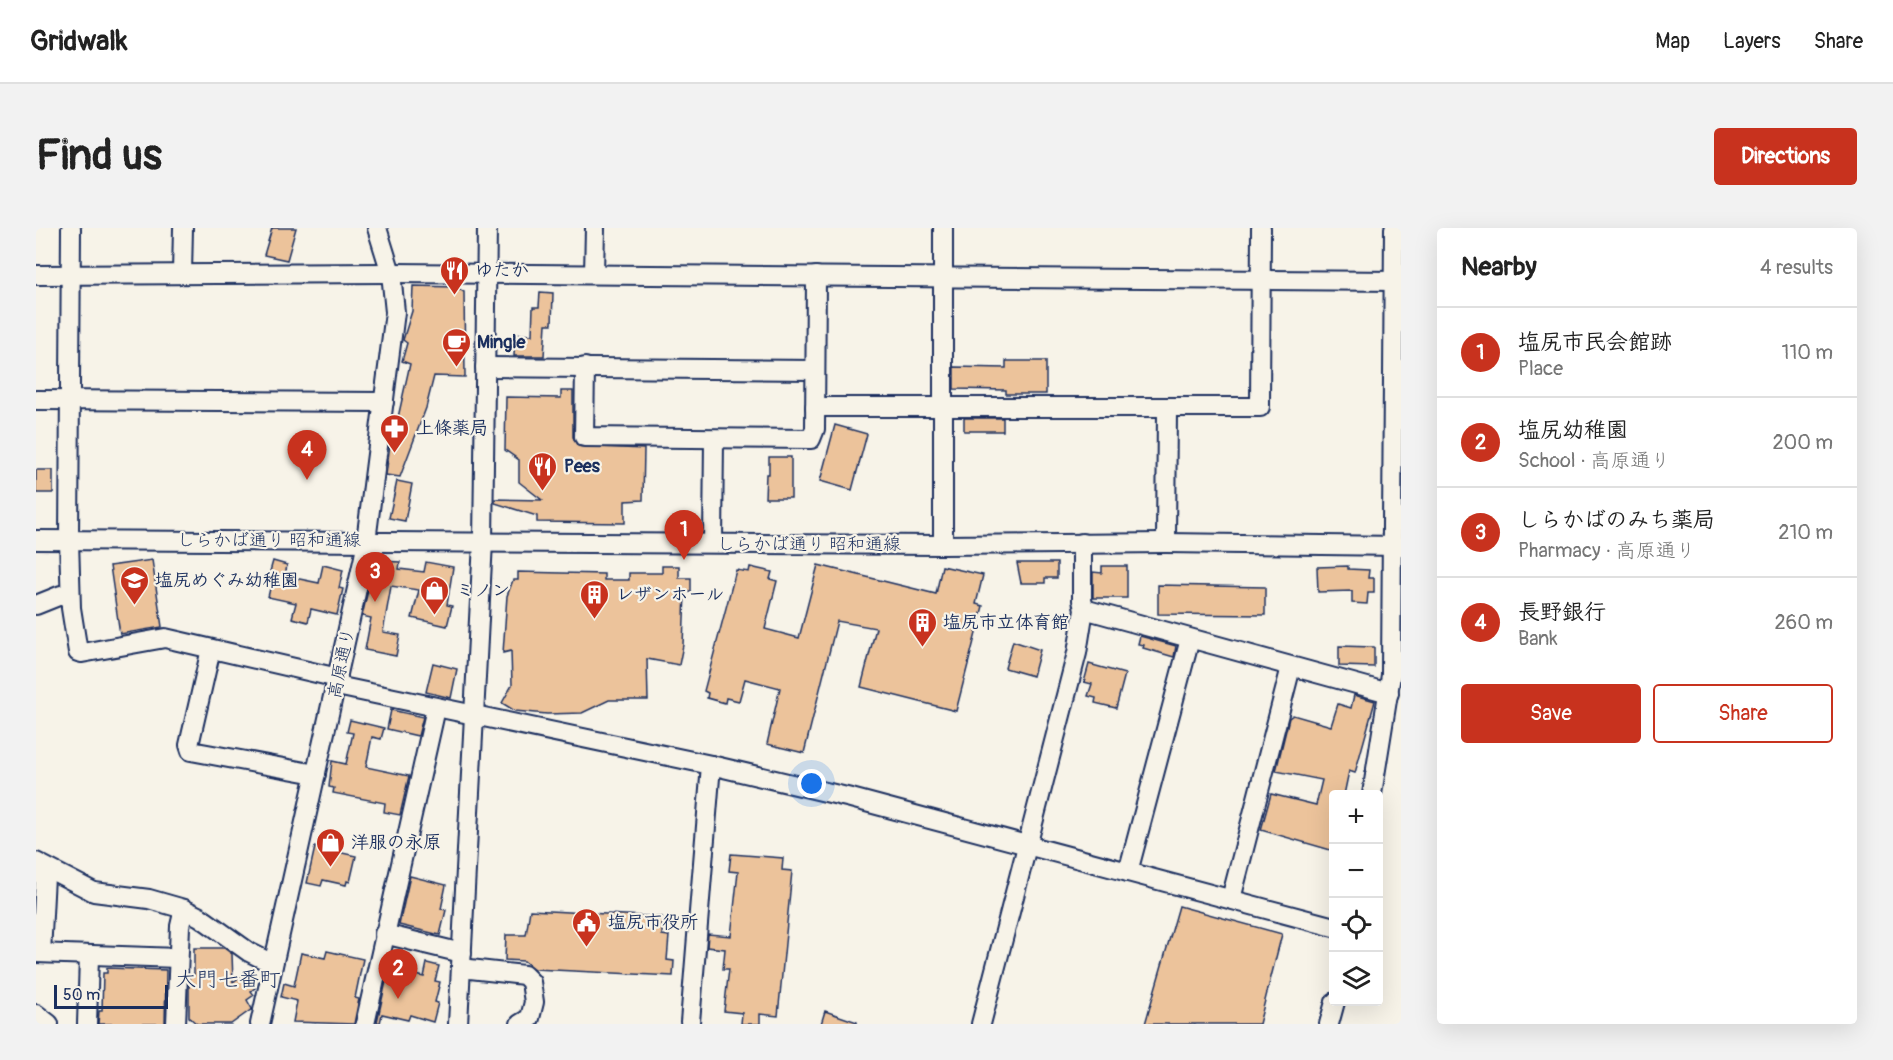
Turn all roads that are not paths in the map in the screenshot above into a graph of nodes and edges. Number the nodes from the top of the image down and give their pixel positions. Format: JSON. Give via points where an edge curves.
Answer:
{"nodes":[{"id":1,"x":71,"y":228,"type":"edge"},
{"id":2,"x":183,"y":228,"type":"edge"},
{"id":3,"x":377,"y":228,"type":"edge"},
{"id":4,"x":487,"y":228,"type":"edge"},
{"id":5,"x":595,"y":228,"type":"edge"},
{"id":6,"x":943,"y":228,"type":"edge"},
{"id":7,"x":1261,"y":228,"type":"edge"},
{"id":8,"x":1394,"y":228,"type":"edge"},
{"id":9,"x":391,"y":273,"type":"junction"},
{"id":10,"x":182,"y":274,"type":"junction"},
{"id":11,"x":594,"y":274,"type":"junction"},
{"id":12,"x":36,"y":275,"type":"edge"},
{"id":13,"x":71,"y":275,"type":"junction"},
{"id":14,"x":487,"y":275,"type":"junction"},
{"id":15,"x":816,"y":276,"type":"junction"},
{"id":16,"x":943,"y":277,"type":"junction"},
{"id":17,"x":1262,"y":280,"type":"junction"},
{"id":18,"x":1397,"y":281,"type":"edge"},
{"id":19,"x":485,"y":367,"type":"junction"},
{"id":20,"x":585,"y":367,"type":"junction"},
{"id":21,"x":815,"y":370,"type":"junction"},
{"id":22,"x":36,"y":400,"type":"edge"},
{"id":23,"x":70,"y":400,"type":"junction"},
{"id":24,"x":384,"y":402,"type":"junction"},
{"id":25,"x":816,"y":407,"type":"junction"},
{"id":26,"x":942,"y":407,"type":"junction"},
{"id":27,"x":1167,"y":408,"type":"junction"},
{"id":28,"x":1397,"y":412,"type":"edge"},
{"id":29,"x":714,"y":439,"type":"junction"},
{"id":30,"x":36,"y":540,"type":"edge"},
{"id":31,"x":69,"y":540,"type":"junction"},
{"id":32,"x":366,"y":540,"type":"junction"},
{"id":33,"x":483,"y":542,"type":"junction"},
{"id":34,"x":713,"y":543,"type":"junction"},
{"id":35,"x":1082,"y":543,"type":"junction"},
{"id":36,"x":1166,"y":543,"type":"junction"},
{"id":37,"x":943,"y":545,"type":"junction"},
{"id":38,"x":1397,"y":546,"type":"edge"},
{"id":39,"x":70,"y":596,"type":"junction"},
{"id":40,"x":36,"y":605,"type":"edge"},
{"id":41,"x":1084,"y":609,"type":"junction"},
{"id":42,"x":1190,"y":639,"type":"junction"},
{"id":43,"x":211,"y":648,"type":"junction"},
{"id":44,"x":1291,"y":667,"type":"junction"},
{"id":45,"x":1396,"y":674,"type":"edge"},
{"id":46,"x":337,"y":682,"type":"junction"},
{"id":47,"x":1389,"y":693,"type":"junction"},
{"id":48,"x":434,"y":717,"type":"dead end"},
{"id":49,"x":475,"y":717,"type":"junction"},
{"id":50,"x":711,"y":765,"type":"junction"},
{"id":51,"x":316,"y":774,"type":"junction"},
{"id":52,"x":1373,"y":790,"type":"edge"},
{"id":53,"x":1028,"y":846,"type":"junction"},
{"id":54,"x":42,"y":866,"type":"edge"},
{"id":55,"x":1128,"y":872,"type":"junction"},
{"id":56,"x":1231,"y":899,"type":"junction"},
{"id":57,"x":184,"y":909,"type":"junction"},
{"id":58,"x":1329,"y":926,"type":"edge"},
{"id":59,"x":384,"y":934,"type":"junction"},
{"id":60,"x":39,"y":953,"type":"edge"},
{"id":61,"x":89,"y":956,"type":"junction"},
{"id":62,"x":178,"y":958,"type":"junction"},
{"id":63,"x":462,"y":960,"type":"junction"},
{"id":64,"x":273,"y":964,"type":"junction"},
{"id":65,"x":1334,"y":1006,"type":"edge"},
{"id":66,"x":36,"y":1014,"type":"edge"},
{"id":67,"x":692,"y":1023,"type":"edge"},
{"id":68,"x":50,"y":1024,"type":"edge"},
{"id":69,"x":87,"y":1024,"type":"edge"},
{"id":70,"x":176,"y":1024,"type":"edge"},
{"id":71,"x":260,"y":1024,"type":"edge"},
{"id":72,"x":365,"y":1024,"type":"edge"},
{"id":73,"x":458,"y":1024,"type":"edge"},
{"id":74,"x":520,"y":1024,"type":"edge"},
{"id":75,"x":981,"y":1024,"type":"edge"},
{"id":76,"x":1329,"y":1024,"type":"edge"}],
"edges":[{"from":1,"to":13,"type":"street"},
{"from":2,"to":10,"type":"street"},
{"from":3,"to":9,"type":"street","name":"高原通り"},
{"from":4,"to":14,"type":"street"},
{"from":5,"to":11,"type":"street"},
{"from":6,"to":16,"type":"street"},
{"from":7,"to":17,"type":"street"},
{"from":8,"to":18,"type":"street"},
{"from":9,"to":10,"type":"street"},
{"from":9,"to":14,"type":"street"},
{"from":9,"to":24,"type":"street","name":"高原通り","via":[[395,312]]},
{"from":10,"to":13,"type":"street"},
{"from":11,"to":14,"type":"street"},
{"from":11,"to":15,"type":"street"},
{"from":12,"to":13,"type":"street"},
{"from":13,"to":23,"type":"street"},
{"from":14,"to":19,"type":"street"},
{"from":15,"to":16,"type":"street"},
{"from":15,"to":21,"type":"street"},
{"from":16,"to":17,"type":"street"},
{"from":16,"to":26,"type":"street"},
{"from":17,"to":18,"type":"street"},
{"from":17,"to":27,"type":"street","via":[[1260,407]]},
{"from":18,"to":28,"type":"street"},
{"from":19,"to":20,"type":"street"},
{"from":19,"to":33,"type":"street"},
{"from":20,"to":21,"type":"street"},
{"from":20,"to":29,"type":"street","via":[[584,437]]},
{"from":21,"to":25,"type":"street"},
{"from":22,"to":23,"type":"street"},
{"from":23,"to":24,"type":"street"},
{"from":23,"to":31,"type":"street"},
{"from":24,"to":32,"type":"street","name":"高原通り"},
{"from":25,"to":26,"type":"street"},
{"from":25,"to":29,"type":"street","via":[[816,429],[811,439]]},
{"from":26,"to":27,"type":"street"},
{"from":26,"to":37,"type":"street"},
{"from":27,"to":36,"type":"street"},
{"from":28,"to":38,"type":"street"},
{"from":29,"to":34,"type":"street"},
{"from":30,"to":31,"type":"street","name":"しらかば通り 昭和通線"},
{"from":31,"to":32,"type":"street","name":"しらかば通り 昭和通線"},
{"from":31,"to":39,"type":"street"},
{"from":32,"to":33,"type":"street","name":"しらかば通り 昭和通線"},
{"from":32,"to":46,"type":"street","name":"高原通り"},
{"from":33,"to":34,"type":"street","name":"しらかば通り 昭和通線"},
{"from":33,"to":49,"type":"street"},
{"from":34,"to":37,"type":"street","name":"しらかば通り 昭和通線"},
{"from":35,"to":36,"type":"street","name":"しらかば通り 昭和通線"},
{"from":35,"to":37,"type":"street","name":"しらかば通り 昭和通線"},
{"from":35,"to":41,"type":"street"},
{"from":36,"to":38,"type":"street","name":"しらかば通り 昭和通線"},
{"from":38,"to":45,"type":"street"},
{"from":39,"to":40,"type":"street","via":[[61,595]]},
{"from":39,"to":43,"type":"street","via":[[78,652],[165,638]]},
{"from":41,"to":42,"type":"street"},
{"from":41,"to":53,"type":"street","via":[[1077,653]]},
{"from":42,"to":44,"type":"street"},
{"from":42,"to":55,"type":"street"},
{"from":43,"to":46,"type":"street"},
{"from":43,"to":51,"type":"street","via":[[189,745],[191,751]]},
{"from":44,"to":47,"type":"street"},
{"from":44,"to":56,"type":"street"},
{"from":45,"to":47,"type":"street"},
{"from":46,"to":49,"type":"street"},
{"from":46,"to":51,"type":"street","name":"高原通り"},
{"from":47,"to":52,"type":"street"},
{"from":48,"to":59,"type":"street"},
{"from":49,"to":50,"type":"street"},
{"from":49,"to":63,"type":"street"},
{"from":50,"to":53,"type":"street"},
{"from":50,"to":67,"type":"street"},
{"from":51,"to":64,"type":"street","name":"高原通り"},
{"from":53,"to":55,"type":"street"},
{"from":53,"to":75,"type":"street"},
{"from":54,"to":57,"type":"street","via":[[94,892],[149,899]]},
{"from":54,"to":60,"type":"street","via":[[45,876]]},
{"from":55,"to":56,"type":"street"},
{"from":56,"to":58,"type":"street"},
{"from":57,"to":62,"type":"street"},
{"from":57,"to":64,"type":"street"},
{"from":59,"to":63,"type":"street"},
{"from":59,"to":72,"type":"street"},
{"from":60,"to":61,"type":"street"},
{"from":61,"to":62,"type":"street"},
{"from":61,"to":69,"type":"street"},
{"from":62,"to":70,"type":"street"},
{"from":63,"to":73,"type":"street"},
{"from":63,"to":74,"type":"street","via":[[524,975],[531,982],[534,1002],[530,1018]]},
{"from":64,"to":71,"type":"street","name":"高原通り"},
{"from":65,"to":76,"type":"street"},
{"from":66,"to":68,"type":"street"}]}
